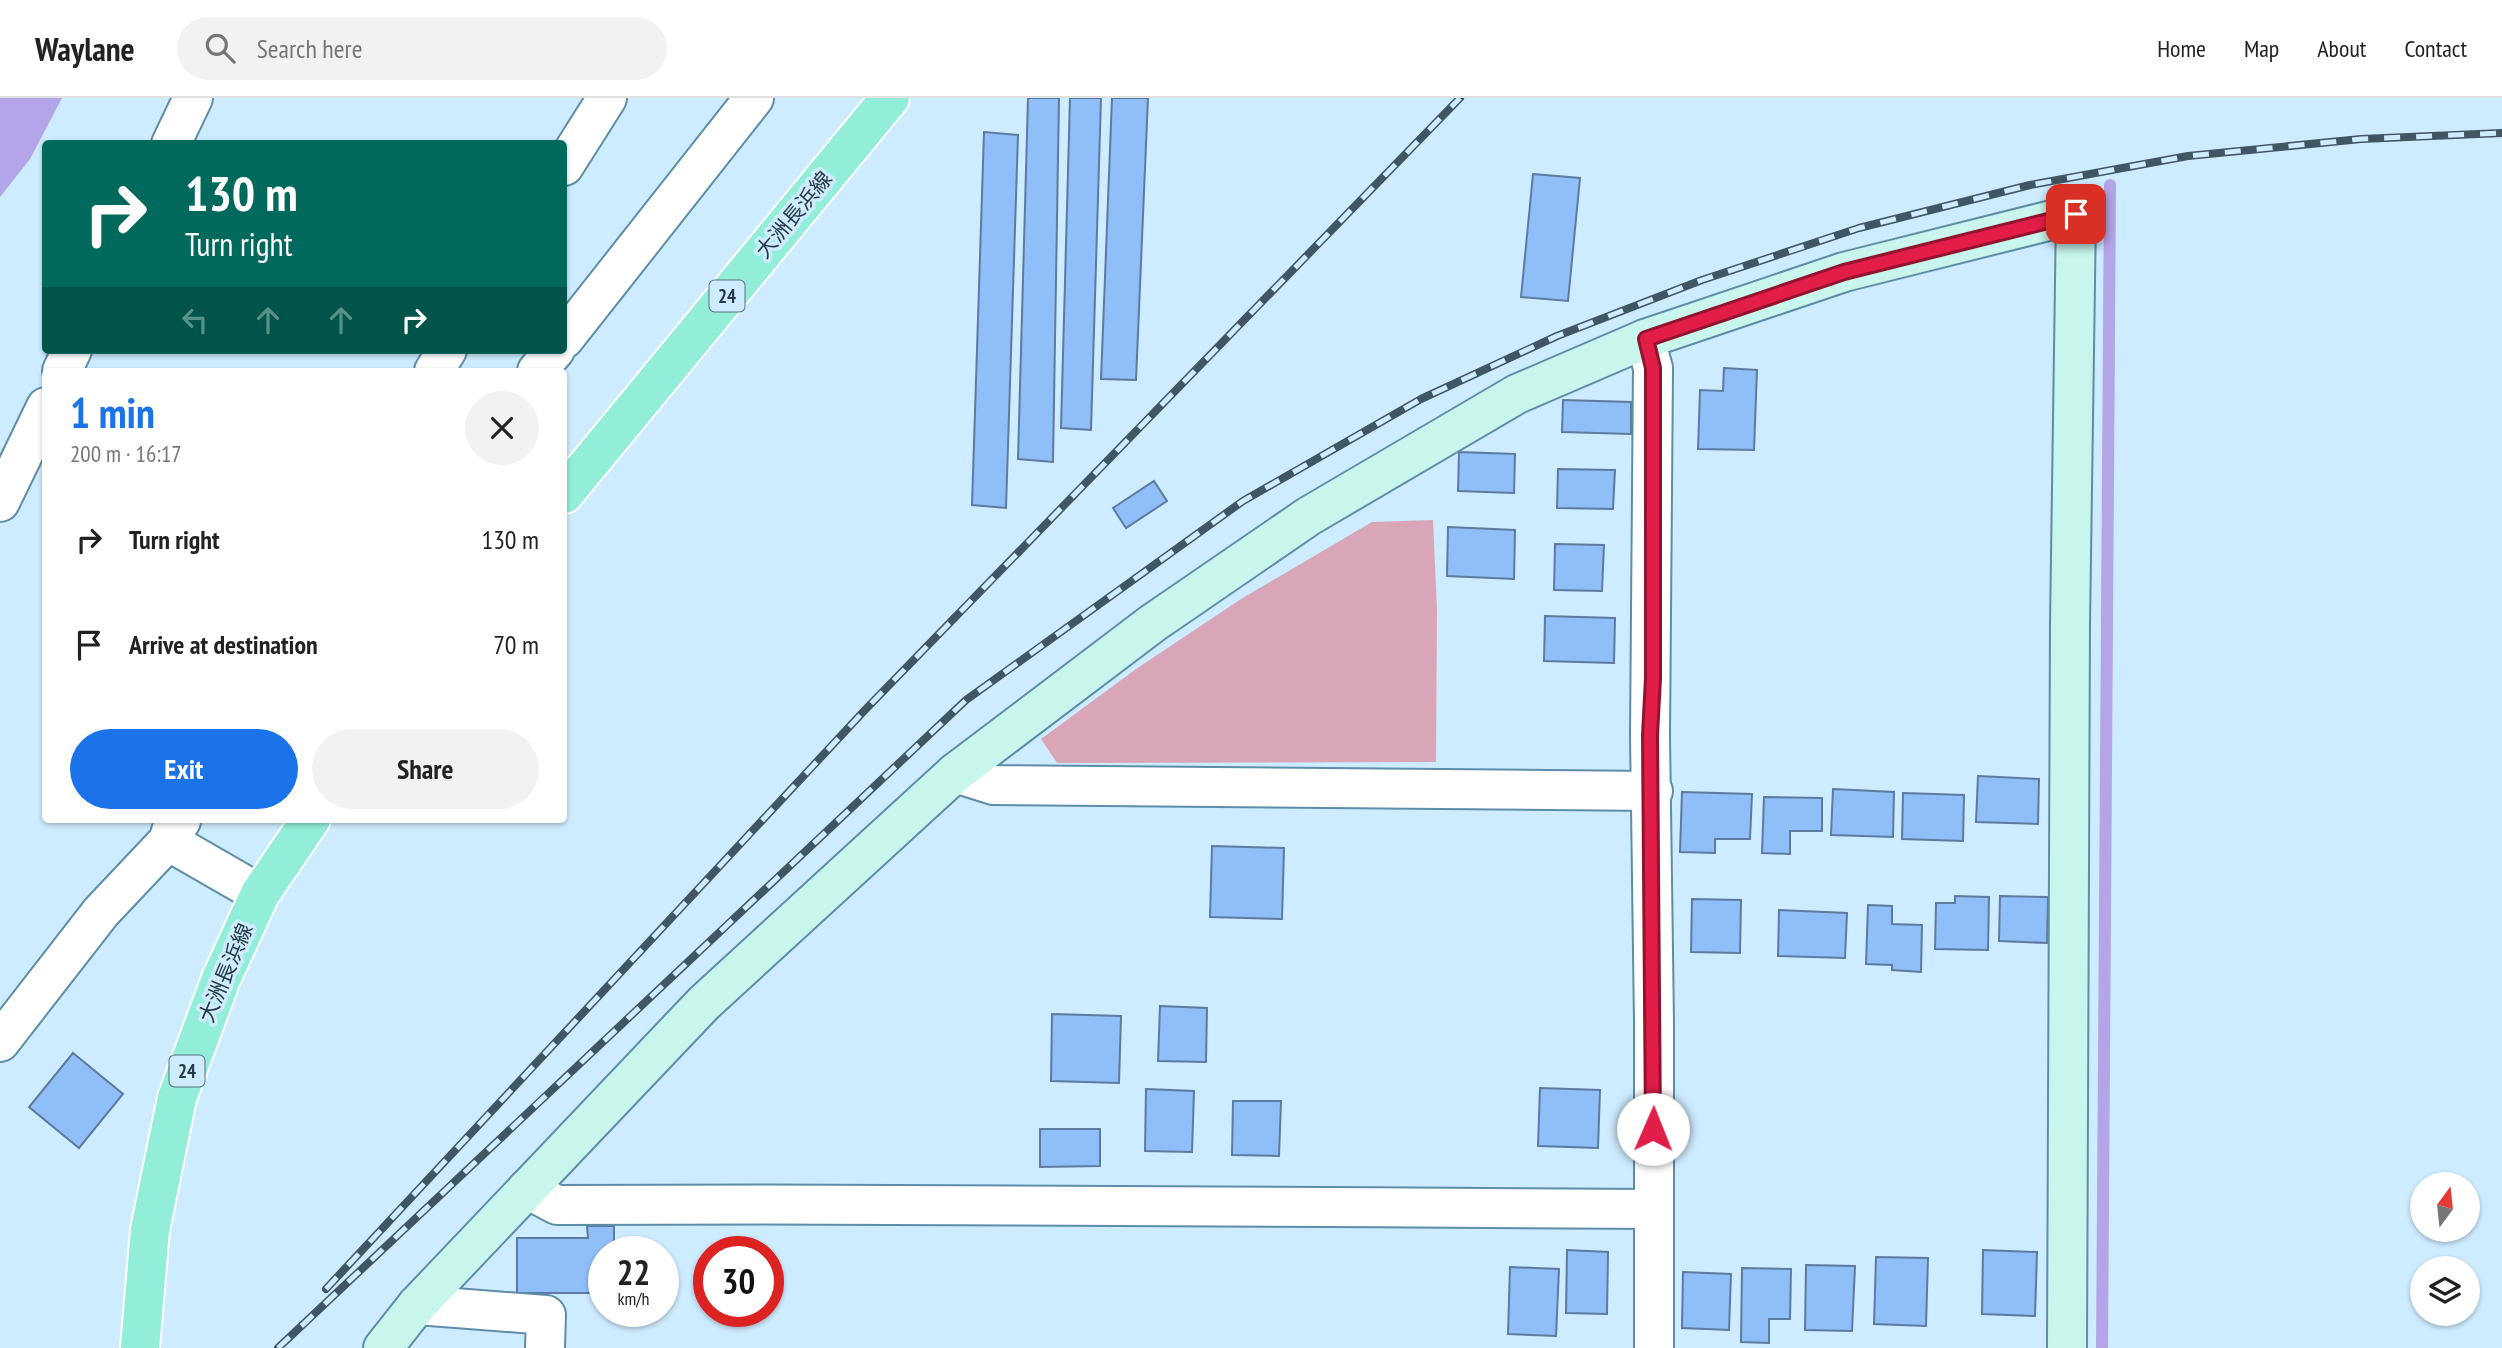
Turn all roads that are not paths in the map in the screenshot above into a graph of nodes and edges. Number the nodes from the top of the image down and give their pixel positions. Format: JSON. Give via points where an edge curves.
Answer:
{"nodes":[{"id":1,"x":193,"y":98,"type":"edge"},
{"id":2,"x":607,"y":98,"type":"edge"},
{"id":3,"x":754,"y":98,"type":"edge"},
{"id":4,"x":890,"y":98,"type":"edge"},
{"id":5,"x":173,"y":140,"type":"edge"},
{"id":6,"x":567,"y":161,"type":"edge"},
{"id":7,"x":567,"y":335,"type":"edge"},
{"id":8,"x":1646,"y":339,"type":"junction"},
{"id":9,"x":552,"y":354,"type":"edge"},
{"id":10,"x":540,"y":368,"type":"edge"},
{"id":11,"x":42,"y":415,"type":"edge"},
{"id":12,"x":567,"y":490,"type":"edge"},
{"id":13,"x":0,"y":502,"type":"edge"},
{"id":14,"x":955,"y":773,"type":"junction"},
{"id":15,"x":1653,"y":791,"type":"junction"},
{"id":16,"x":308,"y":823,"type":"edge"},
{"id":17,"x":175,"y":826,"type":"edge"},
{"id":18,"x":260,"y":894,"type":"junction"},
{"id":19,"x":0,"y":1042,"type":"edge"},
{"id":20,"x":527,"y":1189,"type":"junction"},
{"id":21,"x":1652,"y":1209,"type":"junction"},
{"id":22,"x":418,"y":1305,"type":"junction"},
{"id":23,"x":140,"y":1348,"type":"edge"},
{"id":24,"x":383,"y":1348,"type":"edge"},
{"id":25,"x":545,"y":1348,"type":"edge"},
{"id":26,"x":1654,"y":1348,"type":"edge"},
{"id":27,"x":2067,"y":1348,"type":"edge"}],
"edges":[{"from":1,"to":5,"type":"street"},
{"from":2,"to":6,"type":"street"},
{"from":3,"to":7,"type":"street"},
{"from":4,"to":12,"type":"main road","name":"大洲長浜線","number":"24"},
{"from":8,"to":14,"type":"street","via":[[1517,394],[1339,497],[1153,623]]},
{"from":8,"to":15,"type":"street","via":[[1653,368]]},
{"from":8,"to":27,"type":"street","via":[[1844,272],[2076,214]]},
{"from":9,"to":10,"type":"street"},
{"from":11,"to":13,"type":"street"},
{"from":14,"to":15,"type":"street","via":[[993,785]]},
{"from":14,"to":20,"type":"street","via":[[704,1003]]},
{"from":15,"to":21,"type":"street"},
{"from":16,"to":18,"type":"main road","name":"大洲長浜線","number":"24"},
{"from":17,"to":18,"type":"street"},
{"from":17,"to":19,"type":"street"},
{"from":18,"to":23,"type":"main road","name":"大洲長浜線","number":"24","via":[[221,979],[177,1098],[150,1230]]},
{"from":20,"to":21,"type":"street","via":[[556,1205]]},
{"from":20,"to":22,"type":"street"},
{"from":21,"to":26,"type":"street"},
{"from":22,"to":24,"type":"street"},
{"from":22,"to":25,"type":"street","via":[[546,1315]]}]}
